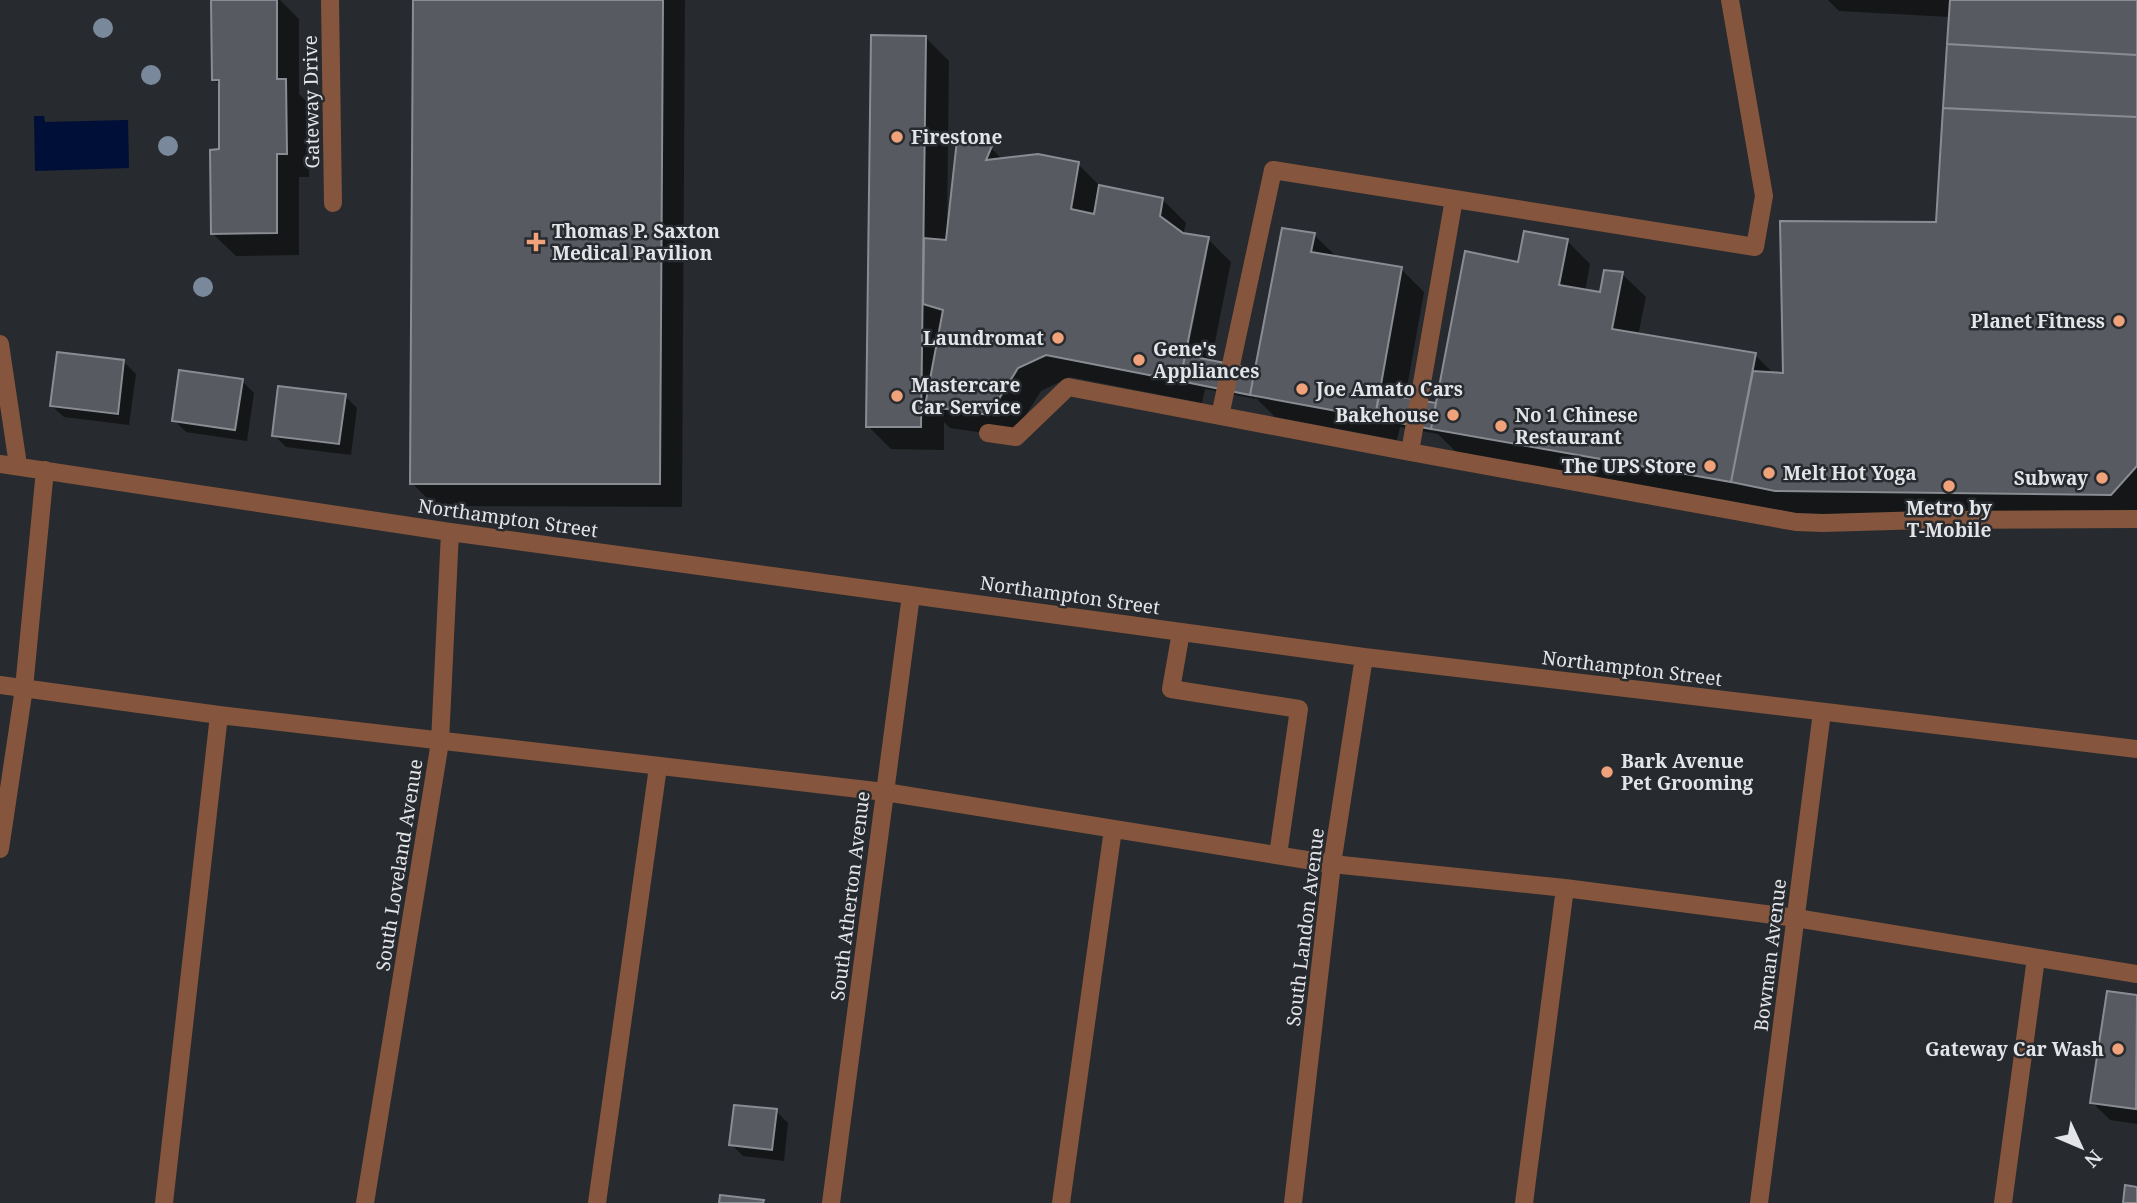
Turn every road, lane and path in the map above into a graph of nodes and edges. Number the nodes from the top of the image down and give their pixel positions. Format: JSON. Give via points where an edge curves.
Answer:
{"nodes":[{"id":1,"x":330,"y":0,"type":"edge"},
{"id":2,"x":1730,"y":0,"type":"edge"},
{"id":3,"x":1454,"y":199,"type":"junction"},
{"id":4,"x":333,"y":204,"type":"dead end"},
{"id":5,"x":0,"y":344,"type":"edge"},
{"id":6,"x":1220,"y":416,"type":"junction"},
{"id":7,"x":988,"y":433,"type":"dead end"},
{"id":8,"x":1410,"y":452,"type":"junction"},
{"id":9,"x":0,"y":464,"type":"edge"},
{"id":10,"x":18,"y":465,"type":"junction"},
{"id":11,"x":45,"y":470,"type":"junction"},
{"id":12,"x":2137,"y":519,"type":"edge"},
{"id":13,"x":450,"y":532,"type":"junction"},
{"id":14,"x":911,"y":595,"type":"junction"},
{"id":15,"x":1181,"y":632,"type":"junction"},
{"id":16,"x":1364,"y":657,"type":"junction"},
{"id":17,"x":0,"y":685,"type":"edge"},
{"id":18,"x":24,"y":688,"type":"junction"},
{"id":19,"x":1822,"y":712,"type":"junction"},
{"id":20,"x":219,"y":715,"type":"junction"},
{"id":21,"x":440,"y":742,"type":"junction"},
{"id":22,"x":2137,"y":750,"type":"edge"},
{"id":23,"x":658,"y":767,"type":"junction"},
{"id":24,"x":885,"y":792,"type":"junction"},
{"id":25,"x":1113,"y":829,"type":"junction"},
{"id":26,"x":0,"y":849,"type":"edge"},
{"id":27,"x":1278,"y":855,"type":"junction"},
{"id":28,"x":1332,"y":864,"type":"junction"},
{"id":29,"x":1565,"y":888,"type":"junction"},
{"id":30,"x":1796,"y":918,"type":"junction"},
{"id":31,"x":2036,"y":958,"type":"junction"},
{"id":32,"x":2137,"y":974,"type":"edge"},
{"id":33,"x":164,"y":1203,"type":"edge"},
{"id":34,"x":365,"y":1203,"type":"edge"},
{"id":35,"x":597,"y":1203,"type":"edge"},
{"id":36,"x":831,"y":1203,"type":"edge"},
{"id":37,"x":1061,"y":1203,"type":"edge"},
{"id":38,"x":1293,"y":1203,"type":"edge"},
{"id":39,"x":1524,"y":1203,"type":"edge"},
{"id":40,"x":1759,"y":1203,"type":"edge"},
{"id":41,"x":2003,"y":1203,"type":"edge"}],
"edges":[{"from":1,"to":4,"type":"street","name":"Gateway Drive"},
{"from":2,"to":3,"type":"street","via":[[1764,196],[1755,247]]},
{"from":3,"to":6,"type":"street","via":[[1273,170]]},
{"from":3,"to":8,"type":"street"},
{"from":5,"to":10,"type":"street"},
{"from":6,"to":7,"type":"street","via":[[1069,387],[1016,437]]},
{"from":6,"to":8,"type":"street"},
{"from":8,"to":12,"type":"street","via":[[1796,522]]},
{"from":9,"to":10,"type":"street","name":"Northampton Street"},
{"from":10,"to":11,"type":"street","name":"Northampton Street"},
{"from":11,"to":13,"type":"street","name":"Northampton Street"},
{"from":11,"to":18,"type":"street"},
{"from":13,"to":14,"type":"street","name":"Northampton Street"},
{"from":13,"to":21,"type":"street","name":"South Loveland Avenue"},
{"from":14,"to":15,"type":"street","name":"Northampton Street"},
{"from":14,"to":24,"type":"street","name":"South Atherton Avenue"},
{"from":15,"to":16,"type":"street","name":"Northampton Street"},
{"from":15,"to":27,"type":"street","via":[[1171,689],[1299,709]]},
{"from":16,"to":19,"type":"street","name":"Northampton Street"},
{"from":16,"to":28,"type":"street","name":"South Landon Avenue"},
{"from":17,"to":18,"type":"street"},
{"from":18,"to":20,"type":"street"},
{"from":18,"to":26,"type":"street"},
{"from":19,"to":22,"type":"street","name":"Northampton Street"},
{"from":19,"to":30,"type":"street","name":"Bowman Avenue"},
{"from":20,"to":21,"type":"street"},
{"from":20,"to":33,"type":"street"},
{"from":21,"to":23,"type":"street"},
{"from":21,"to":34,"type":"street","name":"South Loveland Avenue"},
{"from":23,"to":24,"type":"street"},
{"from":23,"to":35,"type":"street"},
{"from":24,"to":25,"type":"street"},
{"from":24,"to":36,"type":"street","name":"South Atherton Avenue"},
{"from":25,"to":27,"type":"street"},
{"from":25,"to":37,"type":"street"},
{"from":27,"to":28,"type":"street"},
{"from":28,"to":29,"type":"street"},
{"from":28,"to":38,"type":"street","name":"South Landon Avenue"},
{"from":29,"to":30,"type":"street"},
{"from":29,"to":39,"type":"street"},
{"from":30,"to":31,"type":"street"},
{"from":30,"to":40,"type":"street","name":"Bowman Avenue"},
{"from":31,"to":32,"type":"street"},
{"from":31,"to":41,"type":"street"}]}
